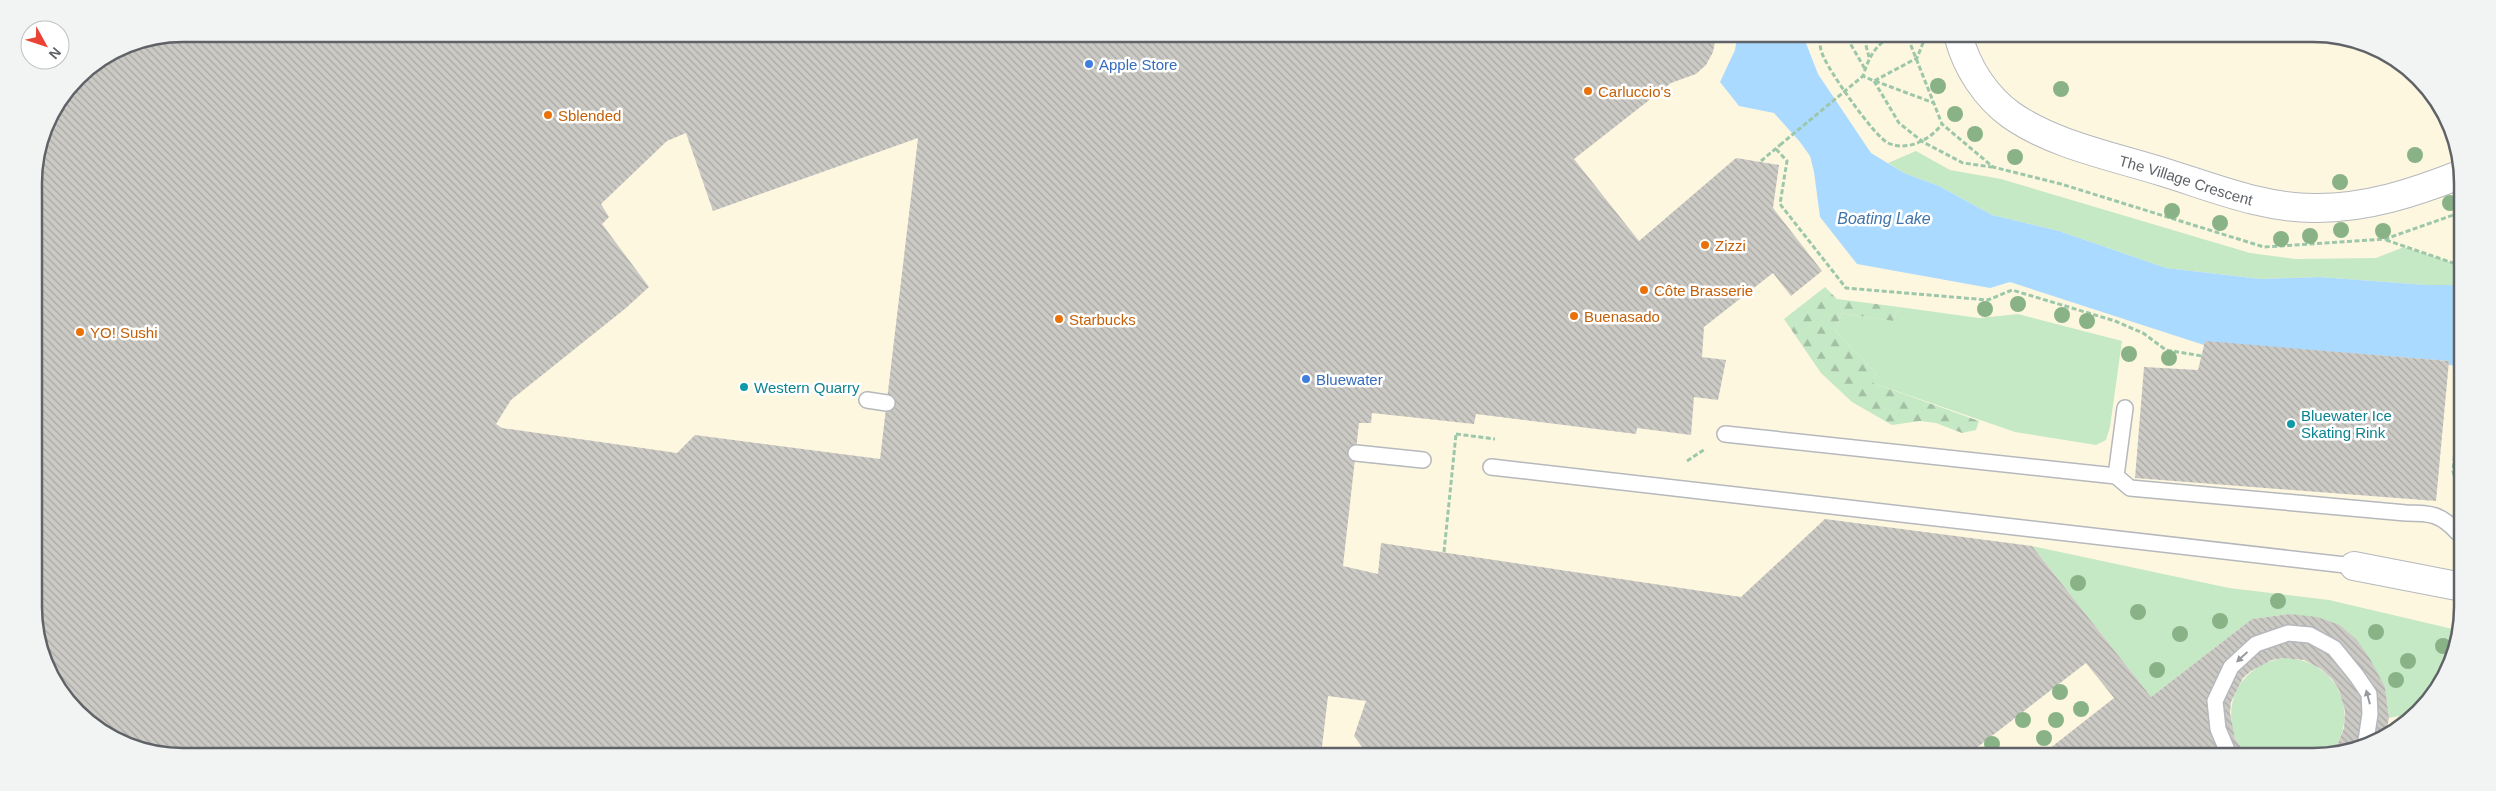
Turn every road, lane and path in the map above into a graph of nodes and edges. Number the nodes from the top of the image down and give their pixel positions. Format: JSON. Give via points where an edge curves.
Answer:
{"nodes":[{"id":1,"x":1821,"y":42,"type":"edge"},
{"id":2,"x":1849,"y":42,"type":"edge"},
{"id":3,"x":1865,"y":42,"type":"edge"},
{"id":4,"x":1882,"y":42,"type":"edge"},
{"id":5,"x":1923,"y":42,"type":"edge"},
{"id":6,"x":1960,"y":42,"type":"edge"},
{"id":7,"x":1869,"y":57,"type":"junction"},
{"id":8,"x":1865,"y":69,"type":"junction"},
{"id":9,"x":1863,"y":76,"type":"junction"},
{"id":10,"x":1874,"y":81,"type":"junction"},
{"id":11,"x":1934,"y":103,"type":"dead end"},
{"id":12,"x":1942,"y":124,"type":"dead end"},
{"id":13,"x":1923,"y":142,"type":"junction"},
{"id":14,"x":1776,"y":149,"type":"junction"},
{"id":15,"x":1761,"y":161,"type":"dead end"},
{"id":16,"x":1993,"y":167,"type":"dead end"},
{"id":17,"x":2453,"y":177,"type":"edge"},
{"id":18,"x":2385,"y":239,"type":"dead end"},
{"id":19,"x":2454,"y":263,"type":"edge"},
{"id":20,"x":2202,"y":356,"type":"dead end"},
{"id":21,"x":867,"y":400,"type":"dead end"},
{"id":22,"x":887,"y":403,"type":"dead end"},
{"id":23,"x":2125,"y":408,"type":"dead end"},
{"id":24,"x":1725,"y":434,"type":"joint"},
{"id":25,"x":1504,"y":440,"type":"dead end"},
{"id":26,"x":1356,"y":453,"type":"dead end"},
{"id":27,"x":1423,"y":460,"type":"dead end"},
{"id":28,"x":1680,"y":460,"type":"dead end"},
{"id":29,"x":2454,"y":461,"type":"edge"},
{"id":30,"x":1491,"y":467,"type":"dead end"},
{"id":31,"x":2116,"y":476,"type":"junction"},
{"id":32,"x":2454,"y":476,"type":"edge"},
{"id":33,"x":2454,"y":528,"type":"edge"},
{"id":34,"x":1444,"y":552,"type":"dead end"},
{"id":35,"x":2354,"y":566,"type":"joint"},
{"id":36,"x":2454,"y":585,"type":"edge"},
{"id":37,"x":2367,"y":738,"type":"edge"},
{"id":38,"x":2226,"y":748,"type":"edge"}],
"edges":[{"from":1,"to":13,"type":"path","via":[[1834,76],[1878,134],[1888,143]]},
{"from":2,"to":8,"type":"path"},
{"from":3,"to":7,"type":"path"},
{"from":4,"to":7,"type":"path"},
{"from":5,"to":10,"type":"path","via":[[1917,58]]},
{"from":6,"to":17,"type":"street","name":"The Village Crescent","via":[[1964,55],[1988,94],[2035,130],[2260,201],[2304,208],[2363,205]]},
{"from":7,"to":8,"type":"path"},
{"from":8,"to":9,"type":"path"},
{"from":9,"to":10,"type":"path"},
{"from":9,"to":14,"type":"path","bridge":true},
{"from":10,"to":11,"type":"path"},
{"from":10,"to":13,"type":"path","via":[[1899,123]]},
{"from":12,"to":13,"type":"path"},
{"from":13,"to":16,"type":"path","via":[[1963,163]]},
{"from":14,"to":15,"type":"path"},
{"from":14,"to":20,"type":"path","via":[[1787,161],[1780,204],[1846,288],[1988,300],[2012,290],[2115,321],[2143,333],[2166,350]]},
{"from":18,"to":19,"type":"path"},
{"from":21,"to":22,"type":"lane"},
{"from":23,"to":31,"type":"lane"},
{"from":24,"to":28,"type":"path","via":[[1689,461]]},
{"from":24,"to":31,"type":"lane"},
{"from":25,"to":34,"type":"path","bridge":true,"via":[[1456,434]]},
{"from":26,"to":27,"type":"lane"},
{"from":29,"to":32,"type":"path"},
{"from":30,"to":35,"type":"lane"},
{"from":31,"to":33,"type":"lane","via":[[2130,488],[2433,513]]},
{"from":35,"to":36,"type":"street"},
{"from":37,"to":38,"type":"lane","one_way":true,"via":[[2369,694],[2356,674],[2334,648],[2310,635],[2288,632],[2256,644],[2232,667],[2215,701],[2218,729]]}]}
